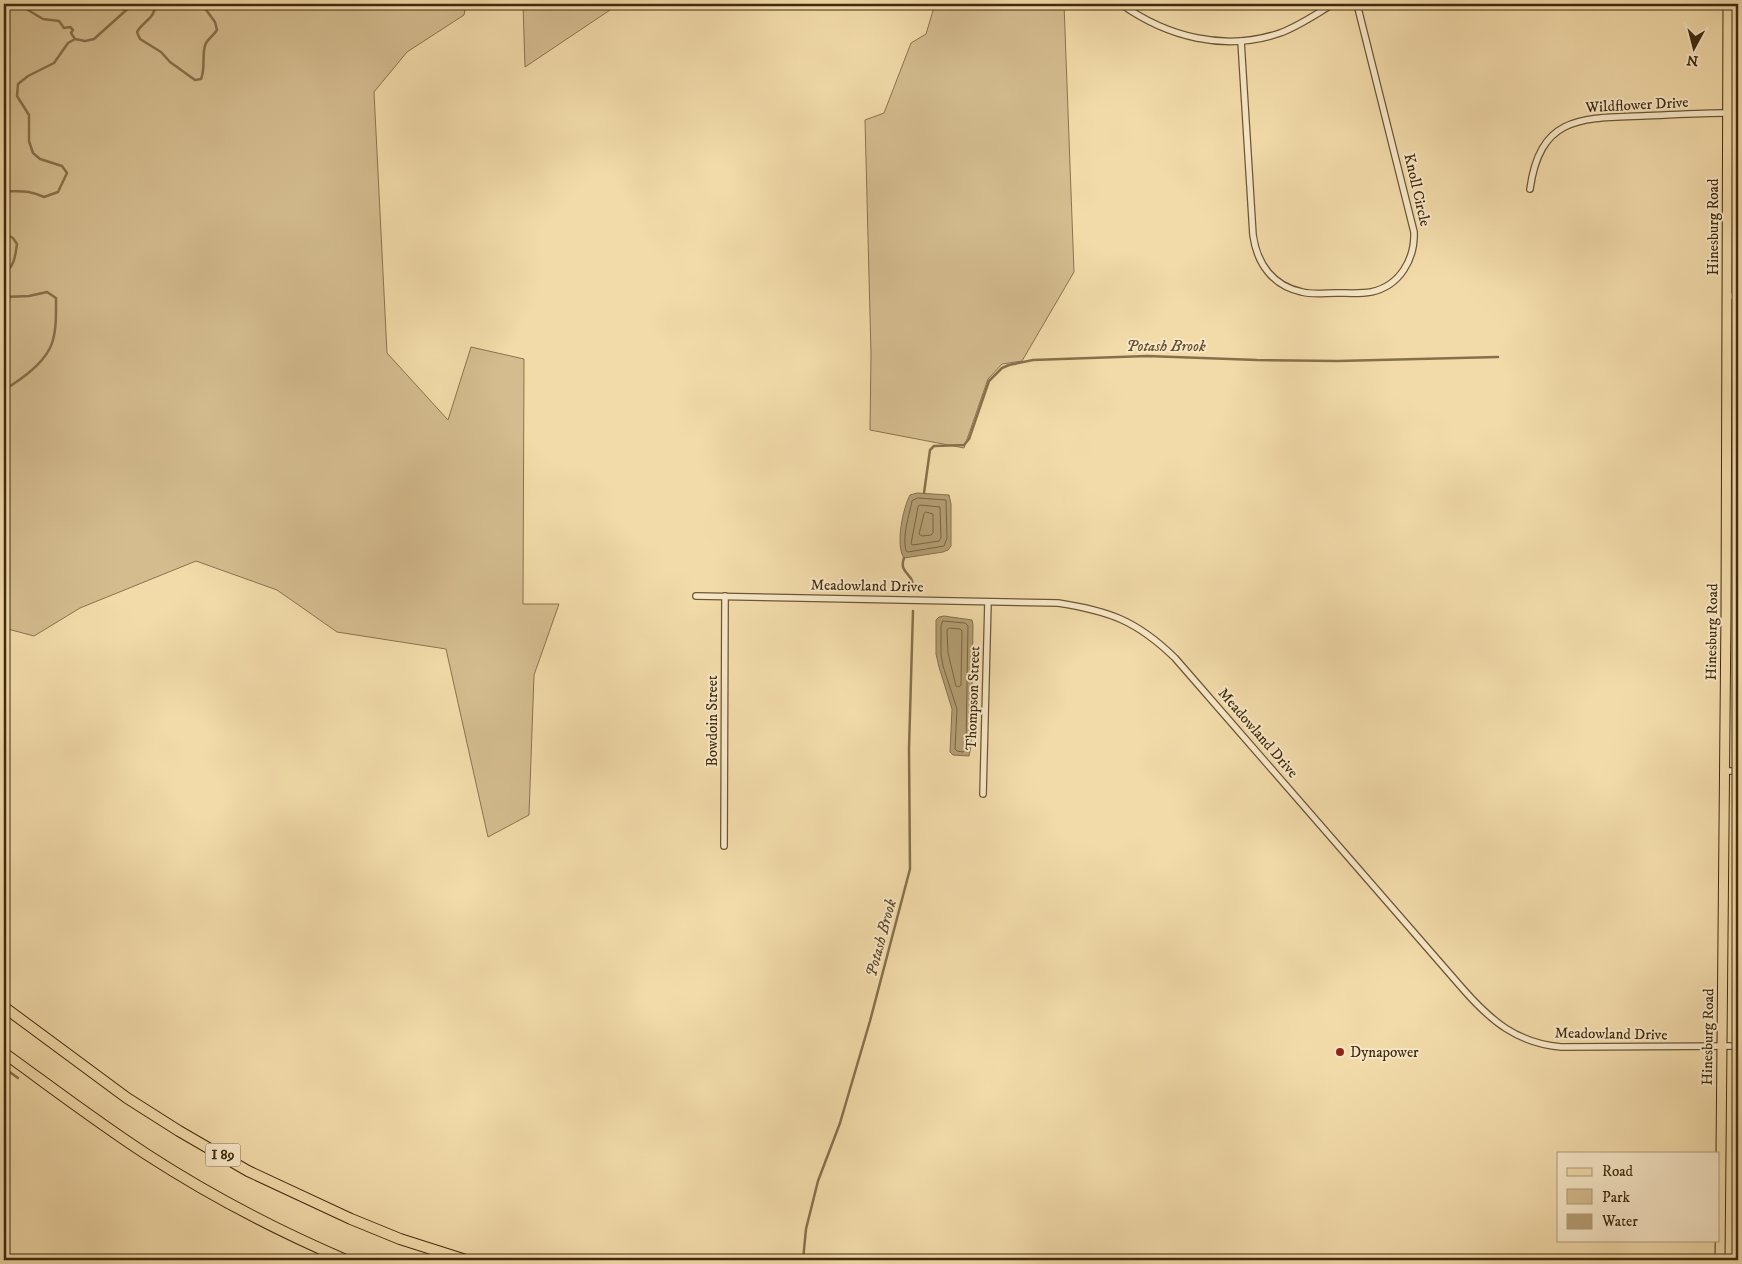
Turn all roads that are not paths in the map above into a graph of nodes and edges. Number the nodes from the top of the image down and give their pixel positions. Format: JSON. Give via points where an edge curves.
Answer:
{"nodes":[{"id":1,"x":1121,"y":4,"type":"edge"},
{"id":2,"x":1333,"y":4,"type":"edge"},
{"id":3,"x":1357,"y":4,"type":"edge"},
{"id":4,"x":1728,"y":4,"type":"edge"},
{"id":5,"x":1241,"y":41,"type":"junction"},
{"id":6,"x":1727,"y":113,"type":"junction"},
{"id":7,"x":1530,"y":189,"type":"dead end"},
{"id":8,"x":1727,"y":296,"type":"junction"},
{"id":9,"x":1738,"y":296,"type":"edge"},
{"id":10,"x":696,"y":596,"type":"dead end"},
{"id":11,"x":725,"y":596,"type":"junction"},
{"id":12,"x":988,"y":602,"type":"junction"},
{"id":13,"x":1724,"y":771,"type":"junction"},
{"id":14,"x":1738,"y":771,"type":"edge"},
{"id":15,"x":983,"y":794,"type":"dead end"},
{"id":16,"x":724,"y":846,"type":"dead end"},
{"id":17,"x":4,"y":1006,"type":"edge"},
{"id":18,"x":1722,"y":1046,"type":"junction"},
{"id":19,"x":1738,"y":1046,"type":"edge"},
{"id":20,"x":4,"y":1053,"type":"edge"},
{"id":21,"x":346,"y":1260,"type":"edge"},
{"id":22,"x":466,"y":1260,"type":"edge"},
{"id":23,"x":1720,"y":1260,"type":"edge"}],
"edges":[{"from":1,"to":5,"type":"street","via":[[1174,33],[1213,41]]},
{"from":2,"to":5,"type":"street","via":[[1289,29]]},
{"from":3,"to":5,"type":"street","name":"Knoll Circle","via":[[1414,232],[1413,251],[1405,268],[1394,280],[1374,292],[1302,292],[1281,284],[1261,263],[1254,235]]},
{"from":4,"to":6,"type":"main road","name":"Hinesburg Road"},
{"from":6,"to":7,"type":"street","name":"Wildflower Drive","via":[[1618,117],[1568,124],[1542,148]]},
{"from":6,"to":8,"type":"main road","name":"Hinesburg Road"},
{"from":8,"to":9,"type":"street"},
{"from":8,"to":13,"type":"main road","name":"Hinesburg Road"},
{"from":10,"to":11,"type":"street","name":"Meadowland Drive"},
{"from":11,"to":12,"type":"street","name":"Meadowland Drive"},
{"from":11,"to":16,"type":"street","name":"Bowdoin Street"},
{"from":12,"to":15,"type":"street","name":"Thompson Street"},
{"from":12,"to":18,"type":"street","name":"Meadowland Drive","via":[[1058,603],[1089,608],[1127,621],[1160,644],[1200,685],[1482,1011],[1516,1035],[1561,1047]]},
{"from":13,"to":14,"type":"street"},
{"from":13,"to":18,"type":"main road","name":"Hinesburg Road"},
{"from":17,"to":22,"type":"highway","number":"I 89","via":[[128,1098],[248,1171],[351,1219]]},
{"from":18,"to":19,"type":"street","name":"Meadowland Drive"},
{"from":18,"to":23,"type":"main road","name":"Hinesburg Road"},
{"from":20,"to":21,"type":"highway","number":"I 89","via":[[174,1171],[262,1221]]}]}
